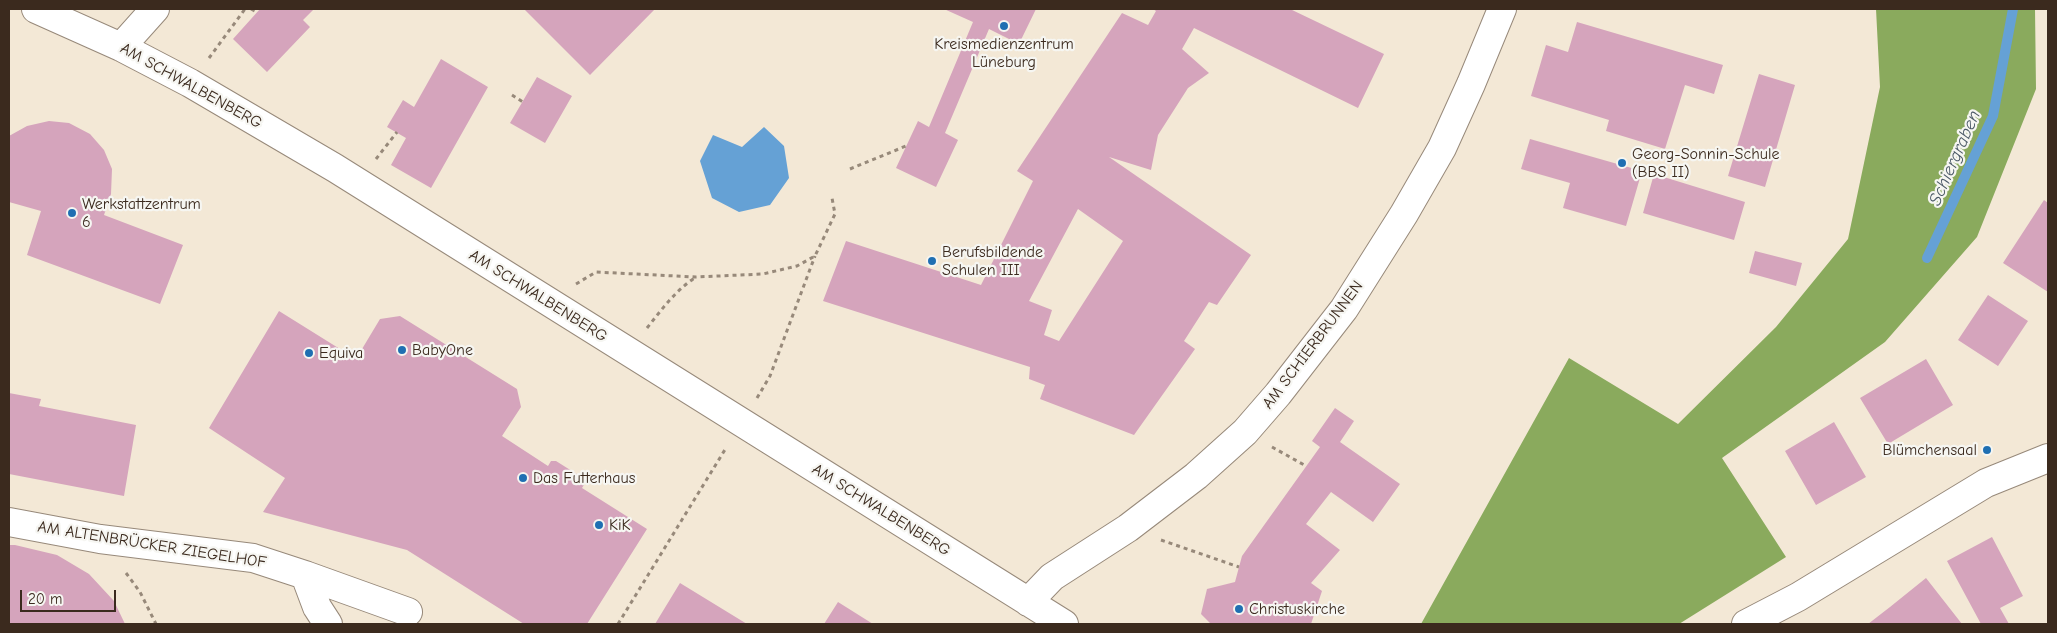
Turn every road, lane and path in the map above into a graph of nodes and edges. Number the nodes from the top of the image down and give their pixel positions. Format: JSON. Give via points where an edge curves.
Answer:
{"nodes":[{"id":1,"x":36,"y":9,"type":"edge"},
{"id":2,"x":155,"y":9,"type":"edge"},
{"id":3,"x":245,"y":9,"type":"edge"},
{"id":4,"x":251,"y":9,"type":"edge"},
{"id":5,"x":1502,"y":9,"type":"edge"},
{"id":6,"x":257,"y":12,"type":"dead end"},
{"id":7,"x":121,"y":47,"type":"junction"},
{"id":8,"x":190,"y":84,"type":"junction"},
{"id":9,"x":512,"y":96,"type":"dead end"},
{"id":10,"x":523,"y":102,"type":"dead end"},
{"id":11,"x":906,"y":146,"type":"dead end"},
{"id":12,"x":850,"y":169,"type":"dead end"},
{"id":13,"x":832,"y":198,"type":"dead end"},
{"id":14,"x":815,"y":256,"type":"junction"},
{"id":15,"x":696,"y":277,"type":"junction"},
{"id":16,"x":558,"y":308,"type":"junction"},
{"id":17,"x":662,"y":308,"type":"dead end"},
{"id":18,"x":770,"y":376,"type":"dead end"},
{"id":19,"x":1246,"y":432,"type":"junction"},
{"id":20,"x":729,"y":444,"type":"dead end"},
{"id":21,"x":2048,"y":458,"type":"edge"},
{"id":22,"x":1306,"y":466,"type":"dead end"},
{"id":23,"x":9,"y":522,"type":"edge"},
{"id":24,"x":1128,"y":528,"type":"junction"},
{"id":25,"x":100,"y":539,"type":"junction"},
{"id":26,"x":1239,"y":567,"type":"dead end"},
{"id":27,"x":305,"y":575,"type":"junction"},
{"id":28,"x":1028,"y":602,"type":"junction"},
{"id":29,"x":408,"y":612,"type":"dead end"},
{"id":30,"x":156,"y":624,"type":"edge"},
{"id":31,"x":328,"y":624,"type":"edge"},
{"id":32,"x":618,"y":624,"type":"edge"},
{"id":33,"x":1064,"y":624,"type":"edge"},
{"id":34,"x":1746,"y":624,"type":"edge"}],
"edges":[{"from":1,"to":7,"type":"street","name":"AM SCHWALBENBERG"},
{"from":2,"to":7,"type":"street"},
{"from":3,"to":8,"type":"path"},
{"from":4,"to":6,"type":"path"},
{"from":5,"to":19,"type":"street","name":"AM SCHIERBRUNNEN","via":[[1442,148],[1404,214],[1344,309]]},
{"from":7,"to":8,"type":"street","name":"AM SCHWALBENBERG"},
{"from":8,"to":16,"type":"street","name":"AM SCHWALBENBERG","via":[[335,168]]},
{"from":9,"to":10,"type":"path"},
{"from":11,"to":12,"type":"path"},
{"from":13,"to":14,"type":"path","via":[[835,214]]},
{"from":14,"to":15,"type":"path","via":[[797,266],[763,274]]},
{"from":14,"to":18,"type":"path"},
{"from":15,"to":16,"type":"path","via":[[596,272],[578,282]]},
{"from":15,"to":17,"type":"path"},
{"from":16,"to":28,"type":"street","name":"AM SCHWALBENBERG"},
{"from":19,"to":22,"type":"path"},
{"from":19,"to":24,"type":"street","name":"AM SCHIERBRUNNEN","via":[[1196,476]]},
{"from":20,"to":32,"type":"path"},
{"from":21,"to":34,"type":"street","via":[[1986,483],[1798,597]]},
{"from":23,"to":25,"type":"street","name":"AM ALTENBRÜCKER ZIEGELHOF"},
{"from":24,"to":26,"type":"path"},
{"from":24,"to":28,"type":"street","name":"AM SCHIERBRUNNEN","via":[[1052,577]]},
{"from":25,"to":27,"type":"street","name":"AM ALTENBRÜCKER ZIEGELHOF","via":[[253,558]]},
{"from":25,"to":30,"type":"path","via":[[140,592]]},
{"from":27,"to":29,"type":"street","name":"AM ALTENBRÜCKER ZIEGELHOF"},
{"from":27,"to":31,"type":"street","via":[[317,607]]},
{"from":28,"to":33,"type":"street"}]}
